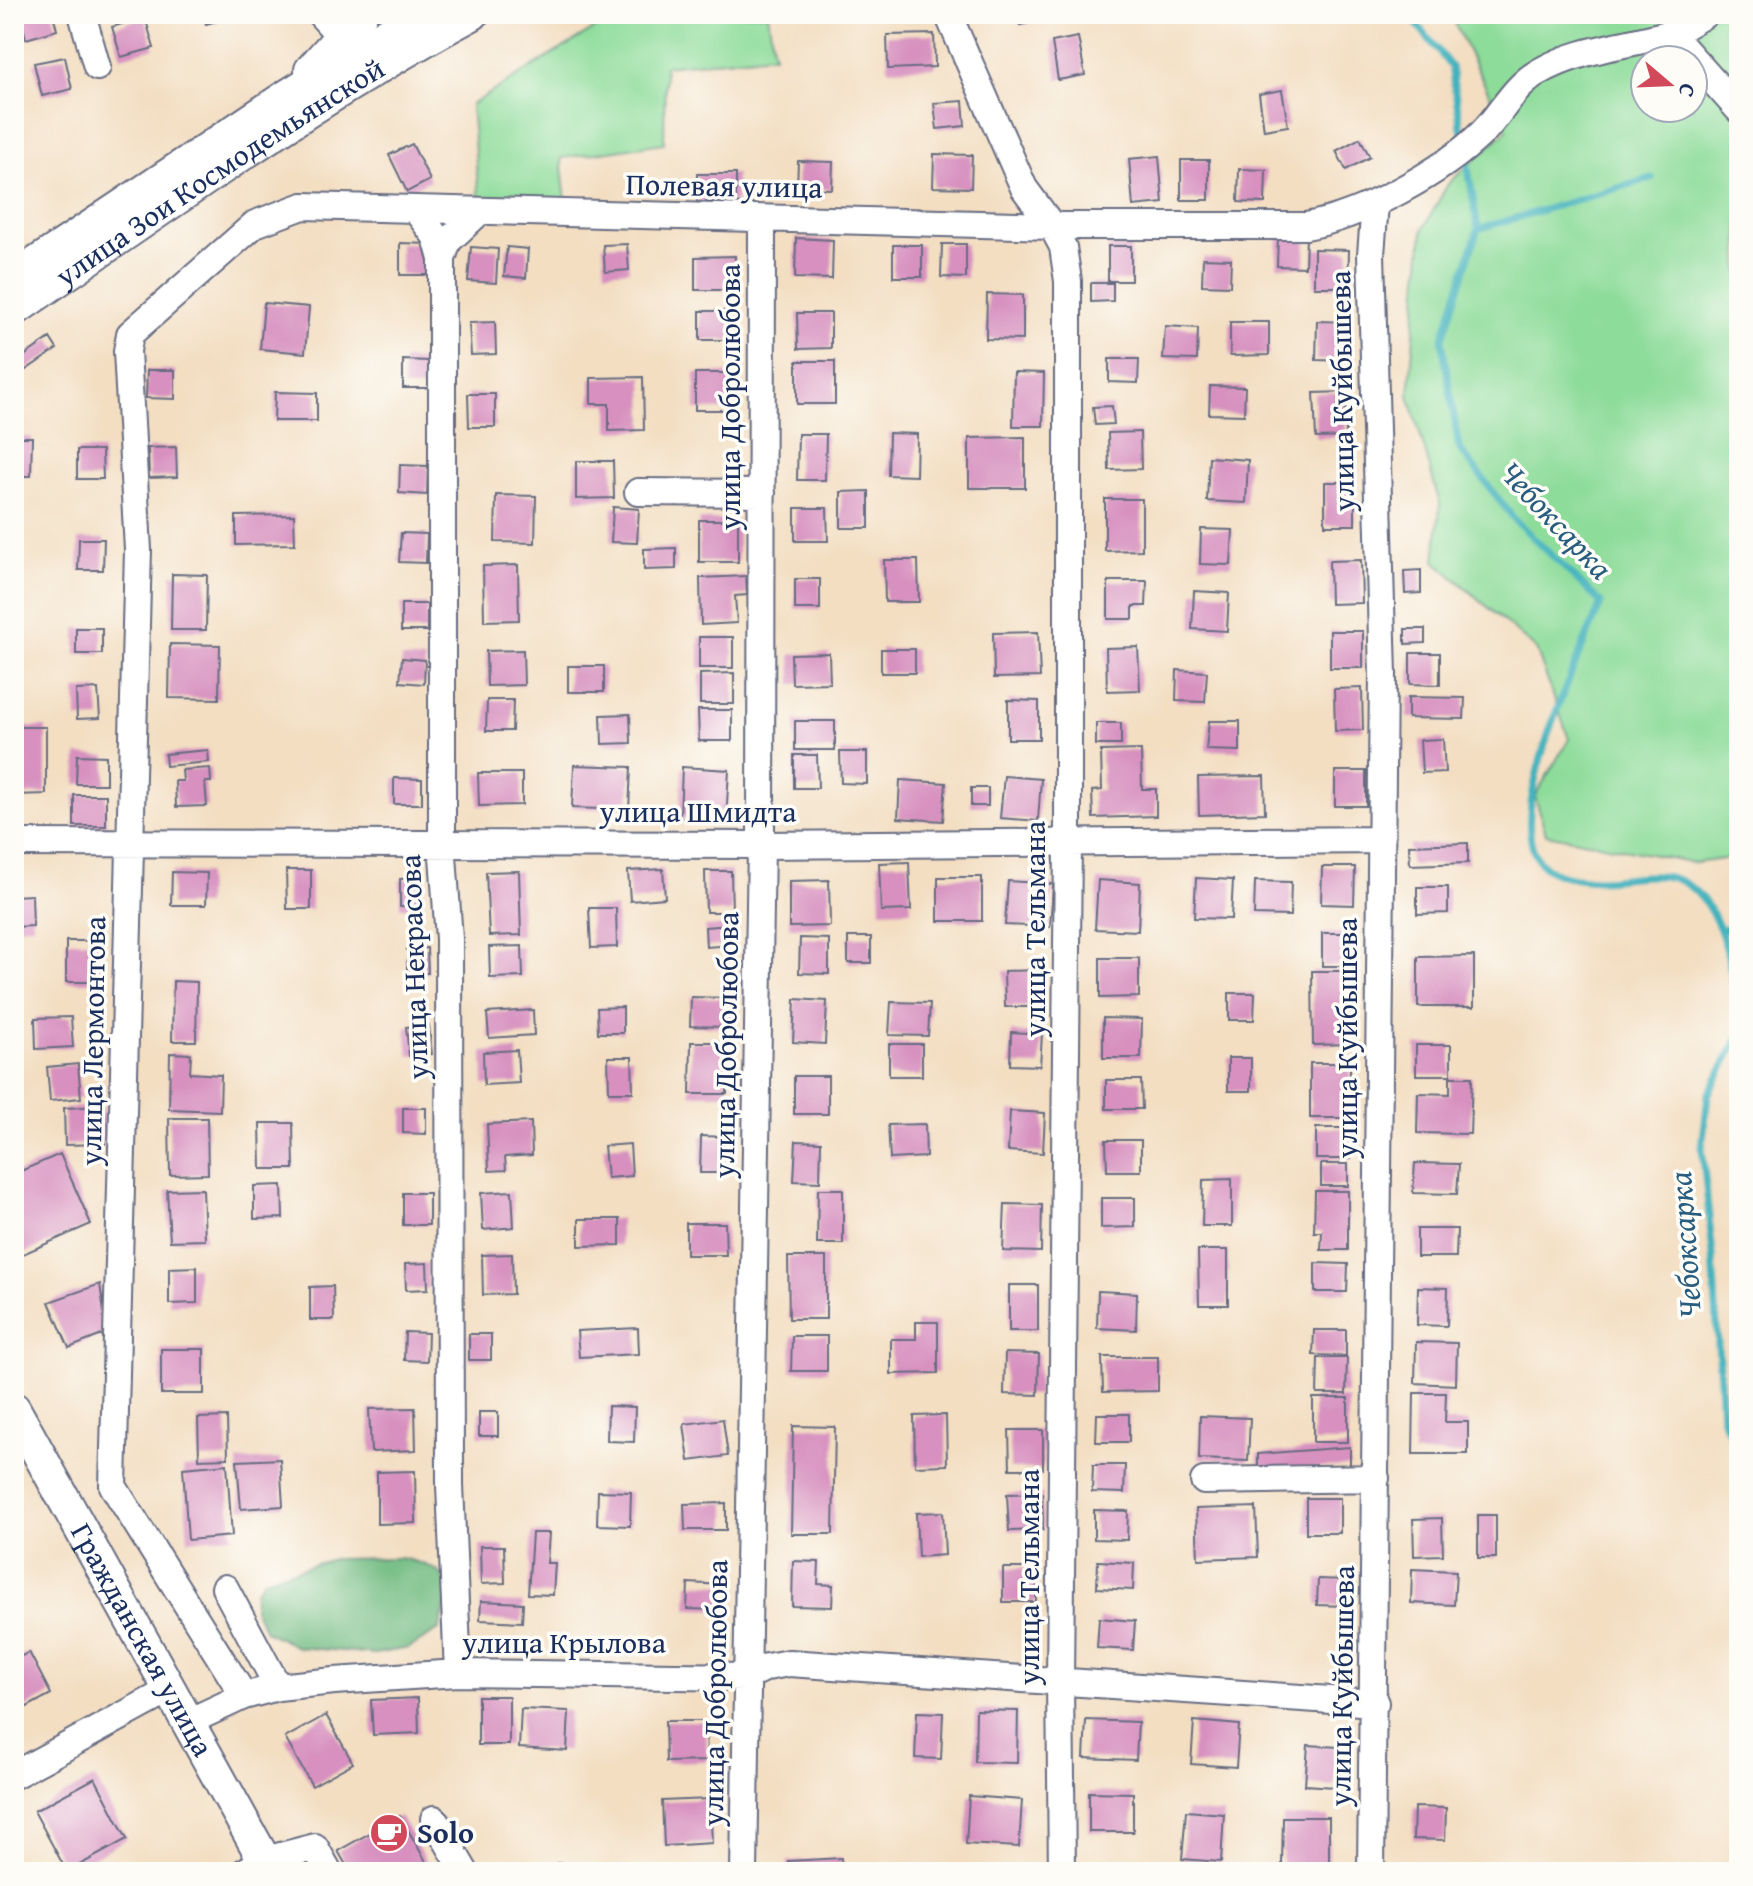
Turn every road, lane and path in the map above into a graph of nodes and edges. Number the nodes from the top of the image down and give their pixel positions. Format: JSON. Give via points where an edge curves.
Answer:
{"nodes":[{"id":1,"x":82,"y":14,"type":"edge"},
{"id":2,"x":419,"y":14,"type":"edge"},
{"id":3,"x":472,"y":14,"type":"edge"},
{"id":4,"x":948,"y":14,"type":"edge"},
{"id":5,"x":1705,"y":14,"type":"edge"},
{"id":6,"x":340,"y":21,"type":"edge"},
{"id":7,"x":1670,"y":33,"type":"junction"},
{"id":8,"x":97,"y":67,"type":"dead end"},
{"id":9,"x":287,"y":96,"type":"junction"},
{"id":10,"x":1739,"y":110,"type":"edge"},
{"id":11,"x":1375,"y":204,"type":"junction"},
{"id":12,"x":416,"y":210,"type":"junction"},
{"id":13,"x":478,"y":213,"type":"junction"},
{"id":14,"x":762,"y":219,"type":"junction"},
{"id":15,"x":1052,"y":226,"type":"junction"},
{"id":16,"x":442,"y":259,"type":"junction"},
{"id":17,"x":14,"y":278,"type":"edge"},
{"id":18,"x":14,"y":310,"type":"edge"},
{"id":19,"x":127,"y":351,"type":"joint"},
{"id":20,"x":638,"y":492,"type":"dead end"},
{"id":21,"x":762,"y":493,"type":"junction"},
{"id":22,"x":1381,"y":840,"type":"junction"},
{"id":23,"x":130,"y":842,"type":"junction"},
{"id":24,"x":442,"y":842,"type":"junction"},
{"id":25,"x":14,"y":843,"type":"edge"},
{"id":26,"x":1068,"y":843,"type":"junction"},
{"id":27,"x":761,"y":845,"type":"junction"},
{"id":28,"x":14,"y":1409,"type":"edge"},
{"id":29,"x":1376,"y":1478,"type":"junction"},
{"id":30,"x":1204,"y":1481,"type":"dead end"},
{"id":31,"x":225,"y":1588,"type":"dead end"},
{"id":32,"x":458,"y":1673,"type":"junction"},
{"id":33,"x":746,"y":1677,"type":"junction"},
{"id":34,"x":1060,"y":1682,"type":"junction"},
{"id":35,"x":278,"y":1687,"type":"junction"},
{"id":36,"x":170,"y":1690,"type":"junction"},
{"id":37,"x":244,"y":1696,"type":"junction"},
{"id":38,"x":1375,"y":1703,"type":"junction"},
{"id":39,"x":188,"y":1722,"type":"junction"},
{"id":40,"x":14,"y":1775,"type":"edge"},
{"id":41,"x":434,"y":1819,"type":"dead end"},
{"id":42,"x":260,"y":1868,"type":"edge"},
{"id":43,"x":329,"y":1872,"type":"edge"},
{"id":44,"x":465,"y":1872,"type":"edge"},
{"id":45,"x":744,"y":1872,"type":"edge"},
{"id":46,"x":1062,"y":1872,"type":"edge"},
{"id":47,"x":1371,"y":1872,"type":"edge"}],
"edges":[{"from":1,"to":8,"type":"street"},
{"from":2,"to":9,"type":"main road","name":"улица Зои Космодемьянской"},
{"from":3,"to":18,"type":"main road","name":"улица Зои Космодемьянской","via":[[304,114]]},
{"from":4,"to":15,"type":"street","name":"улица Тельмана","via":[[1024,188]]},
{"from":5,"to":7,"type":"street","name":"Полевая улица"},
{"from":6,"to":9,"type":"main road"},
{"from":7,"to":10,"type":"street"},
{"from":7,"to":11,"type":"street","name":"Полевая улица","via":[[1583,54],[1539,72],[1512,94],[1472,143]]},
{"from":9,"to":17,"type":"main road","name":"улица Зои Космодемьянской"},
{"from":11,"to":15,"type":"street","name":"Полевая улица","via":[[1340,220],[1306,226]]},
{"from":11,"to":22,"type":"street","name":"улица Куйбышева","via":[[1371,254],[1383,674]]},
{"from":12,"to":13,"type":"street","name":"Полевая улица"},
{"from":12,"to":16,"type":"street","name":"улица Некрасова","via":[[436,237]]},
{"from":12,"to":19,"type":"street","name":"Полевая улица","via":[[303,206],[255,224],[130,334]]},
{"from":13,"to":14,"type":"street","name":"Полевая улица"},
{"from":13,"to":16,"type":"street","via":[[448,241]]},
{"from":14,"to":15,"type":"street","name":"Полевая улица"},
{"from":14,"to":21,"type":"street","name":"улица Добролюбова"},
{"from":15,"to":26,"type":"street","name":"улица Тельмана","via":[[1063,247],[1068,281]]},
{"from":16,"to":24,"type":"street","name":"улица Некрасова"},
{"from":19,"to":23,"type":"street","name":"улица Лермонтова","via":[[138,550]]},
{"from":20,"to":21,"type":"street"},
{"from":21,"to":27,"type":"street","name":"улица Добролюбова"},
{"from":22,"to":26,"type":"street","name":"улица Шмидта"},
{"from":22,"to":29,"type":"street","name":"улица Куйбышева"},
{"from":23,"to":24,"type":"street","name":"улица Шмидта"},
{"from":23,"to":25,"type":"street","name":"улица Шмидта"},
{"from":23,"to":37,"type":"street","name":"улица Лермонтова","via":[[113,1486]]},
{"from":24,"to":27,"type":"street","name":"улица Шмидта"},
{"from":24,"to":32,"type":"street","name":"улица Некрасова","via":[[449,939],[450,1470]]},
{"from":26,"to":27,"type":"street","name":"улица Шмидта"},
{"from":26,"to":34,"type":"street","name":"улица Тельмана"},
{"from":27,"to":33,"type":"street","name":"улица Добролюбова"},
{"from":28,"to":36,"type":"main road","name":"Гражданская улица"},
{"from":29,"to":30,"type":"street"},
{"from":29,"to":38,"type":"street","name":"улица Куйбышева"},
{"from":31,"to":35,"type":"street"},
{"from":32,"to":33,"type":"street","name":"улица Крылова"},
{"from":32,"to":35,"type":"street","name":"улица Крылова"},
{"from":33,"to":34,"type":"street","name":"улица Крылова","via":[[789,1663]]},
{"from":33,"to":45,"type":"street","name":"улица Добролюбова"},
{"from":34,"to":38,"type":"street","name":"улица Крылова"},
{"from":34,"to":46,"type":"street","name":"улица Тельмана"},
{"from":35,"to":37,"type":"street","name":"улица Крылова"},
{"from":36,"to":39,"type":"main road","name":"Гражданская улица"},
{"from":36,"to":40,"type":"street"},
{"from":37,"to":39,"type":"street","name":"улица Крылова"},
{"from":38,"to":47,"type":"street","name":"улица Куйбышева"},
{"from":39,"to":42,"type":"main road","name":"Гражданская улица"},
{"from":41,"to":44,"type":"street"},
{"from":42,"to":43,"type":"street","via":[[315,1847]]}]}
